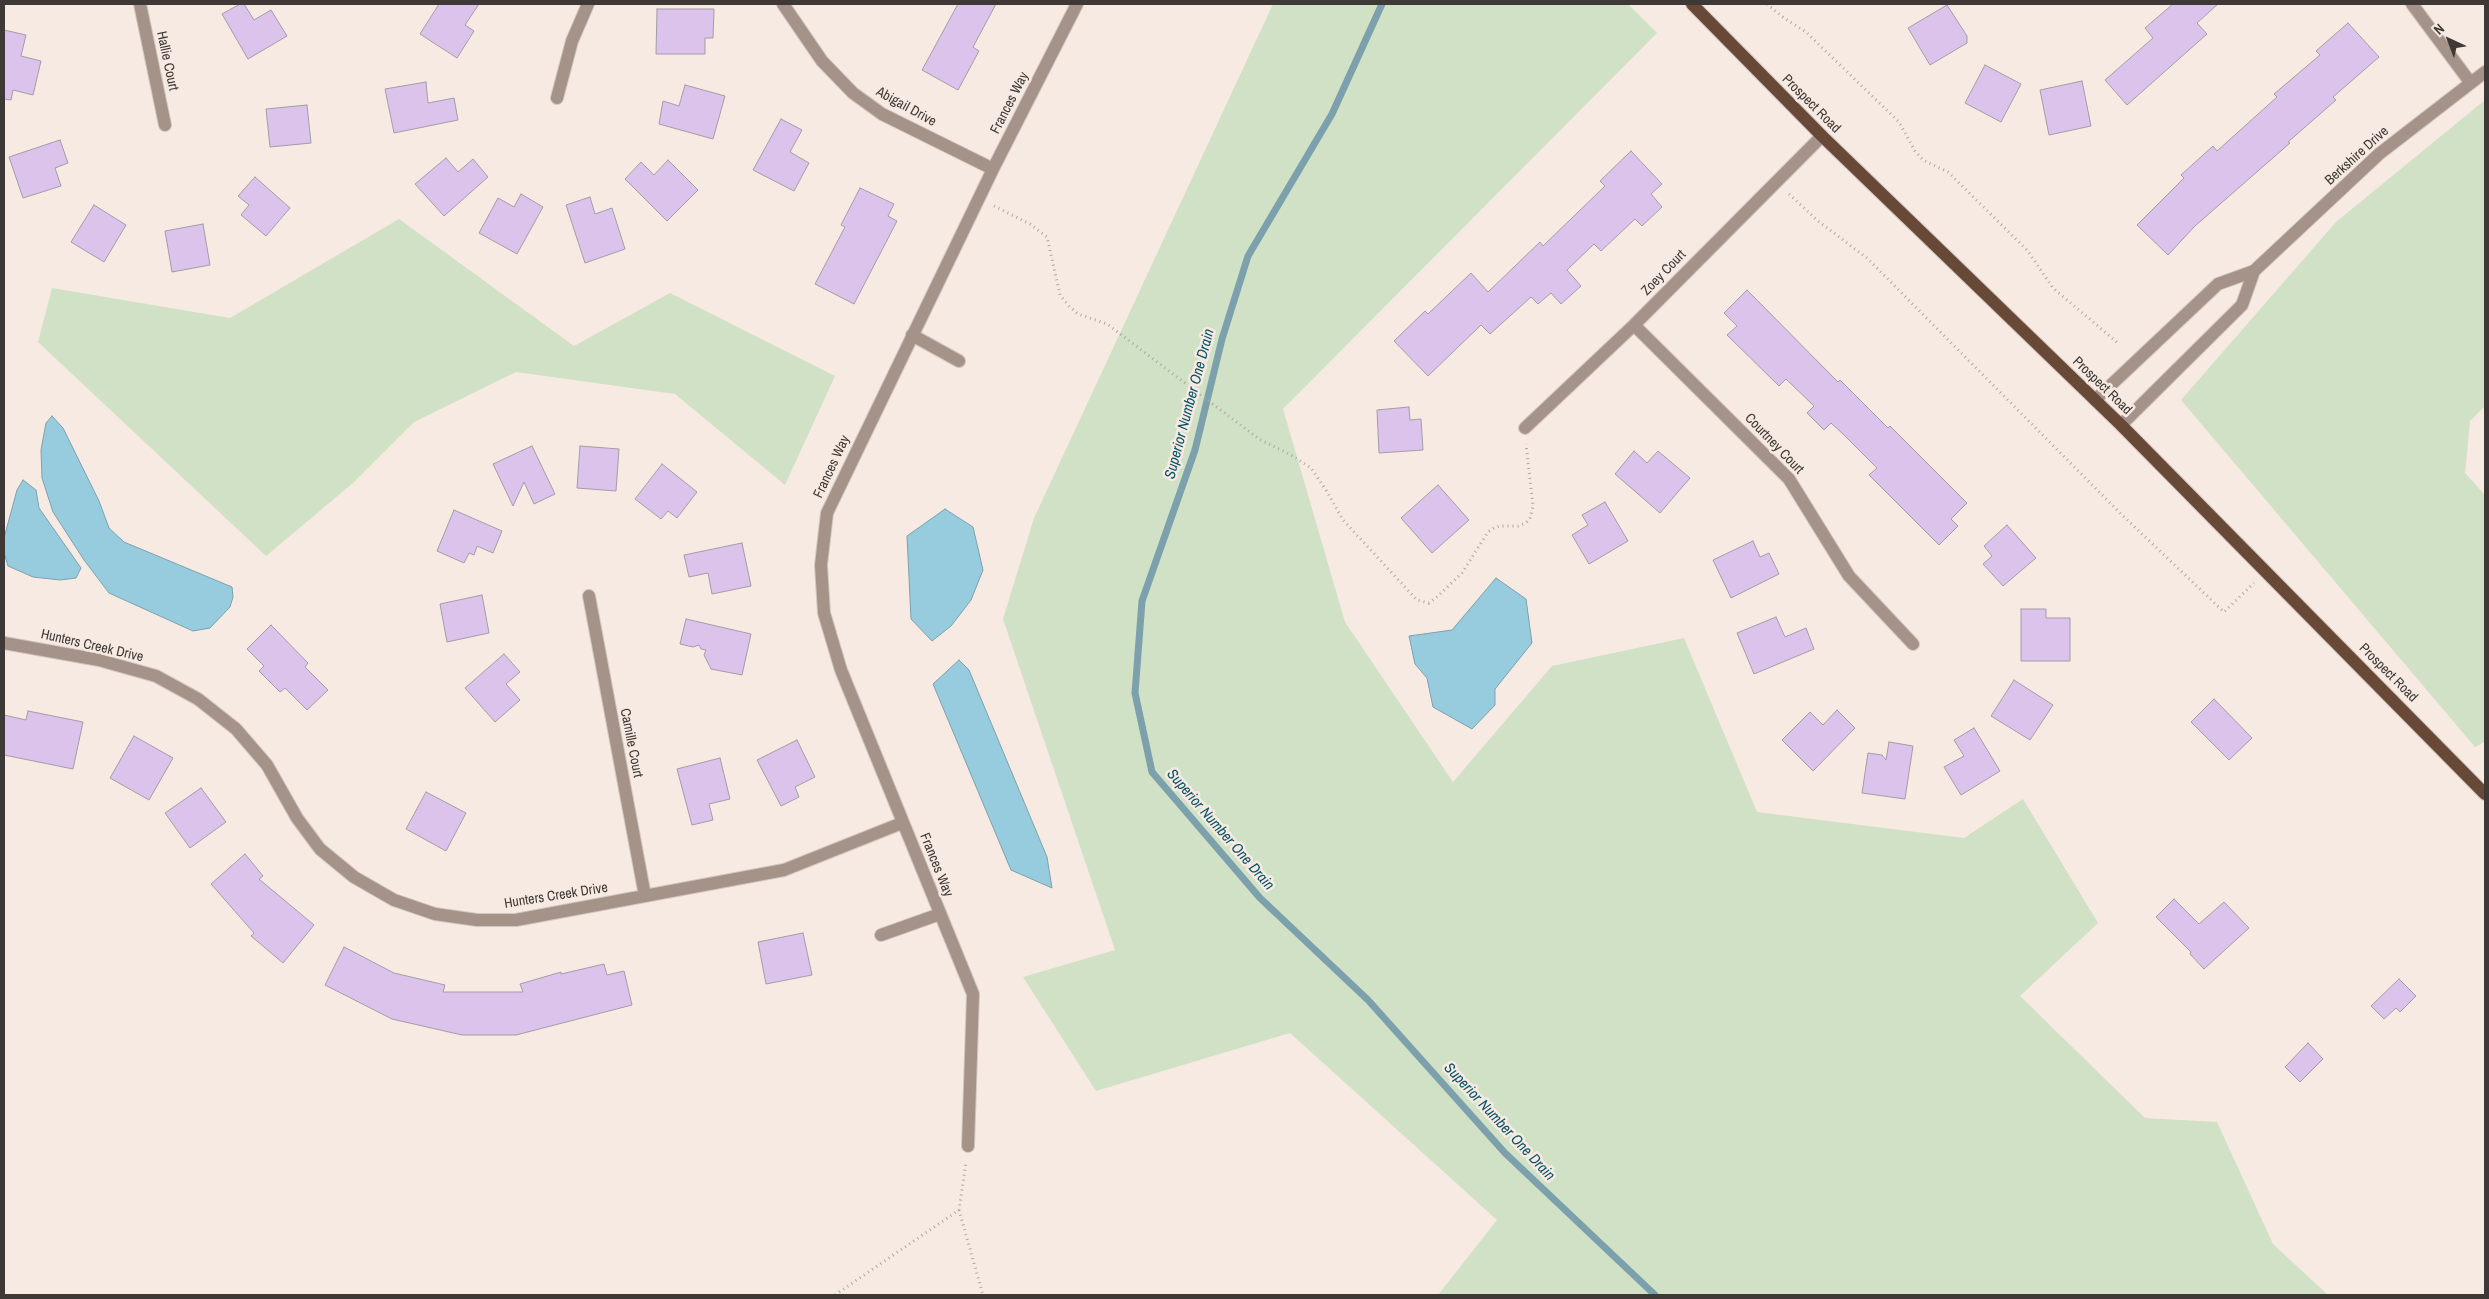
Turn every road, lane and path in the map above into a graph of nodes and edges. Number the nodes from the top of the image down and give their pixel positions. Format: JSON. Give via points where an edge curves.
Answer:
{"nodes":[{"id":1,"x":140,"y":4,"type":"edge"},
{"id":2,"x":588,"y":4,"type":"edge"},
{"id":3,"x":783,"y":4,"type":"edge"},
{"id":4,"x":1078,"y":4,"type":"edge"},
{"id":5,"x":1692,"y":4,"type":"edge"},
{"id":6,"x":1767,"y":4,"type":"edge"},
{"id":7,"x":2412,"y":4,"type":"edge"},
{"id":8,"x":2485,"y":72,"type":"edge"},
{"id":9,"x":2470,"y":82,"type":"junction"},
{"id":10,"x":557,"y":98,"type":"dead end"},
{"id":11,"x":165,"y":125,"type":"dead end"},
{"id":12,"x":1822,"y":136,"type":"junction"},
{"id":13,"x":993,"y":169,"type":"junction"},
{"id":14,"x":1790,"y":194,"type":"dead end"},
{"id":15,"x":979,"y":198,"type":"junction"},
{"id":16,"x":2254,"y":271,"type":"junction"},
{"id":17,"x":1634,"y":325,"type":"junction"},
{"id":18,"x":912,"y":335,"type":"junction"},
{"id":19,"x":2119,"y":344,"type":"dead end"},
{"id":20,"x":959,"y":361,"type":"dead end"},
{"id":21,"x":2095,"y":400,"type":"junction"},
{"id":22,"x":2121,"y":425,"type":"junction"},
{"id":23,"x":1525,"y":428,"type":"joint"},
{"id":24,"x":2265,"y":572,"type":"junction"},
{"id":25,"x":589,"y":596,"type":"dead end"},
{"id":26,"x":4,"y":643,"type":"edge"},
{"id":27,"x":1913,"y":644,"type":"dead end"},
{"id":28,"x":2485,"y":794,"type":"edge"},
{"id":29,"x":902,"y":823,"type":"junction"},
{"id":30,"x":645,"y":896,"type":"junction"},
{"id":31,"x":940,"y":914,"type":"junction"},
{"id":32,"x":881,"y":936,"type":"dead end"},
{"id":33,"x":968,"y":1146,"type":"joint"},
{"id":34,"x":959,"y":1210,"type":"junction"},
{"id":35,"x":835,"y":1295,"type":"edge"},
{"id":36,"x":983,"y":1295,"type":"edge"}],
"edges":[{"from":1,"to":11,"type":"street","name":"Hallie Court"},
{"from":2,"to":10,"type":"street","via":[[572,41]]},
{"from":3,"to":13,"type":"street","name":"Abigail Drive","via":[[822,61],[853,93],[882,114]]},
{"from":4,"to":13,"type":"street","name":"Frances Way"},
{"from":5,"to":12,"type":"main road","name":"Prospect Road"},
{"from":6,"to":19,"type":"path","via":[[1806,32],[1899,122],[1923,160],[1948,172],[2027,250],[2053,288]]},
{"from":7,"to":9,"type":"street"},
{"from":8,"to":9,"type":"street","name":"Berkshire Drive"},
{"from":9,"to":16,"type":"street","name":"Berkshire Drive","via":[[2379,154]]},
{"from":12,"to":17,"type":"street","name":"Zoey Court"},
{"from":12,"to":21,"type":"main road","name":"Prospect Road"},
{"from":13,"to":15,"type":"street","name":"Frances Way"},
{"from":14,"to":24,"type":"path","via":[[1818,221],[1867,258],[2120,513],[2224,612]]},
{"from":15,"to":18,"type":"street","name":"Frances Way"},
{"from":15,"to":23,"type":"path","via":[[1030,224],[1047,237],[1060,295],[1078,314],[1107,324],[1259,439],[1311,468],[1343,520],[1417,600],[1429,603],[1462,572],[1488,532],[1500,526],[1518,526],[1530,518],[1532,506]]},
{"from":16,"to":21,"type":"street","name":"Berkshire Drive","via":[[2218,284]]},
{"from":16,"to":22,"type":"street","name":"Berkshire Drive","via":[[2242,305]]},
{"from":17,"to":23,"type":"street","name":"Zoey Court"},
{"from":17,"to":27,"type":"street","name":"Courtney Court","via":[[1789,479],[1849,576]]},
{"from":18,"to":20,"type":"street"},
{"from":18,"to":29,"type":"street","name":"Frances Way","via":[[827,513],[821,565],[824,612],[841,670]]},
{"from":21,"to":22,"type":"main road","name":"Prospect Road"},
{"from":22,"to":24,"type":"main road","name":"Prospect Road"},
{"from":24,"to":28,"type":"main road","name":"Prospect Road"},
{"from":25,"to":30,"type":"street","name":"Camille Court"},
{"from":26,"to":30,"type":"street","name":"Hunters Creek Drive","via":[[99,660],[156,676],[198,699],[236,728],[267,766],[297,818],[320,849],[354,876],[394,900],[435,914],[477,920],[516,920]]},
{"from":29,"to":30,"type":"street","name":"Hunters Creek Drive","via":[[784,870]]},
{"from":29,"to":31,"type":"street","name":"Frances Way"},
{"from":31,"to":32,"type":"street"},
{"from":31,"to":33,"type":"street","name":"Frances Way","via":[[973,994]]},
{"from":33,"to":34,"type":"path"},
{"from":34,"to":35,"type":"path"},
{"from":34,"to":36,"type":"path"}]}
